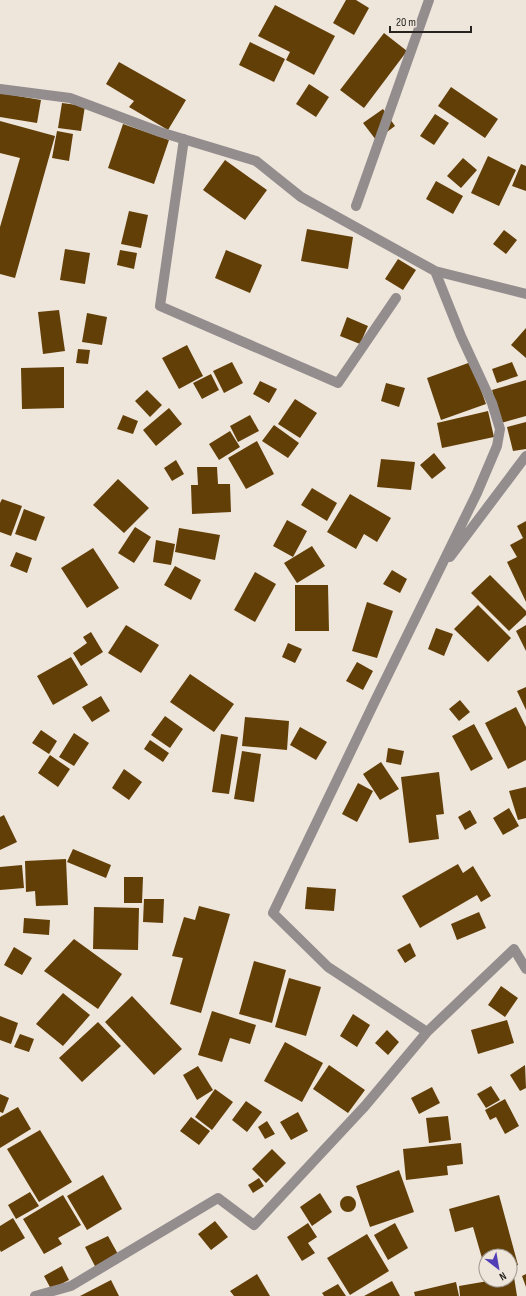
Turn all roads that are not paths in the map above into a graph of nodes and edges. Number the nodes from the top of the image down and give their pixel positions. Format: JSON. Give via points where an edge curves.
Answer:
{"nodes":[{"id":1,"x":429,"y":0,"type":"edge"},
{"id":2,"x":0,"y":89,"type":"edge"},
{"id":3,"x":184,"y":139,"type":"junction"},
{"id":4,"x":356,"y":206,"type":"dead end"},
{"id":5,"x":435,"y":271,"type":"junction"},
{"id":6,"x":526,"y":294,"type":"edge"},
{"id":7,"x":396,"y":298,"type":"dead end"},
{"id":8,"x":526,"y":456,"type":"edge"},
{"id":9,"x":436,"y":577,"type":"junction"},
{"id":10,"x":514,"y":948,"type":"junction"},
{"id":11,"x":526,"y":955,"type":"edge"},
{"id":12,"x":526,"y":969,"type":"edge"},
{"id":13,"x":427,"y":1032,"type":"junction"},
{"id":14,"x":35,"y":1296,"type":"edge"}],
"edges":[{"from":1,"to":4,"type":"street"},
{"from":2,"to":3,"type":"street","via":[[70,98]]},
{"from":3,"to":5,"type":"street","via":[[256,161],[301,198]]},
{"from":3,"to":7,"type":"street","via":[[160,306],[338,384]]},
{"from":5,"to":6,"type":"street"},
{"from":5,"to":9,"type":"street","via":[[492,403],[500,429],[497,446],[477,493]]},
{"from":8,"to":9,"type":"street"},
{"from":9,"to":13,"type":"street","via":[[273,913],[328,967]]},
{"from":10,"to":11,"type":"street"},
{"from":10,"to":12,"type":"street"},
{"from":10,"to":13,"type":"street"},
{"from":13,"to":14,"type":"street","via":[[365,1106],[254,1225],[218,1198],[71,1286]]}]}
